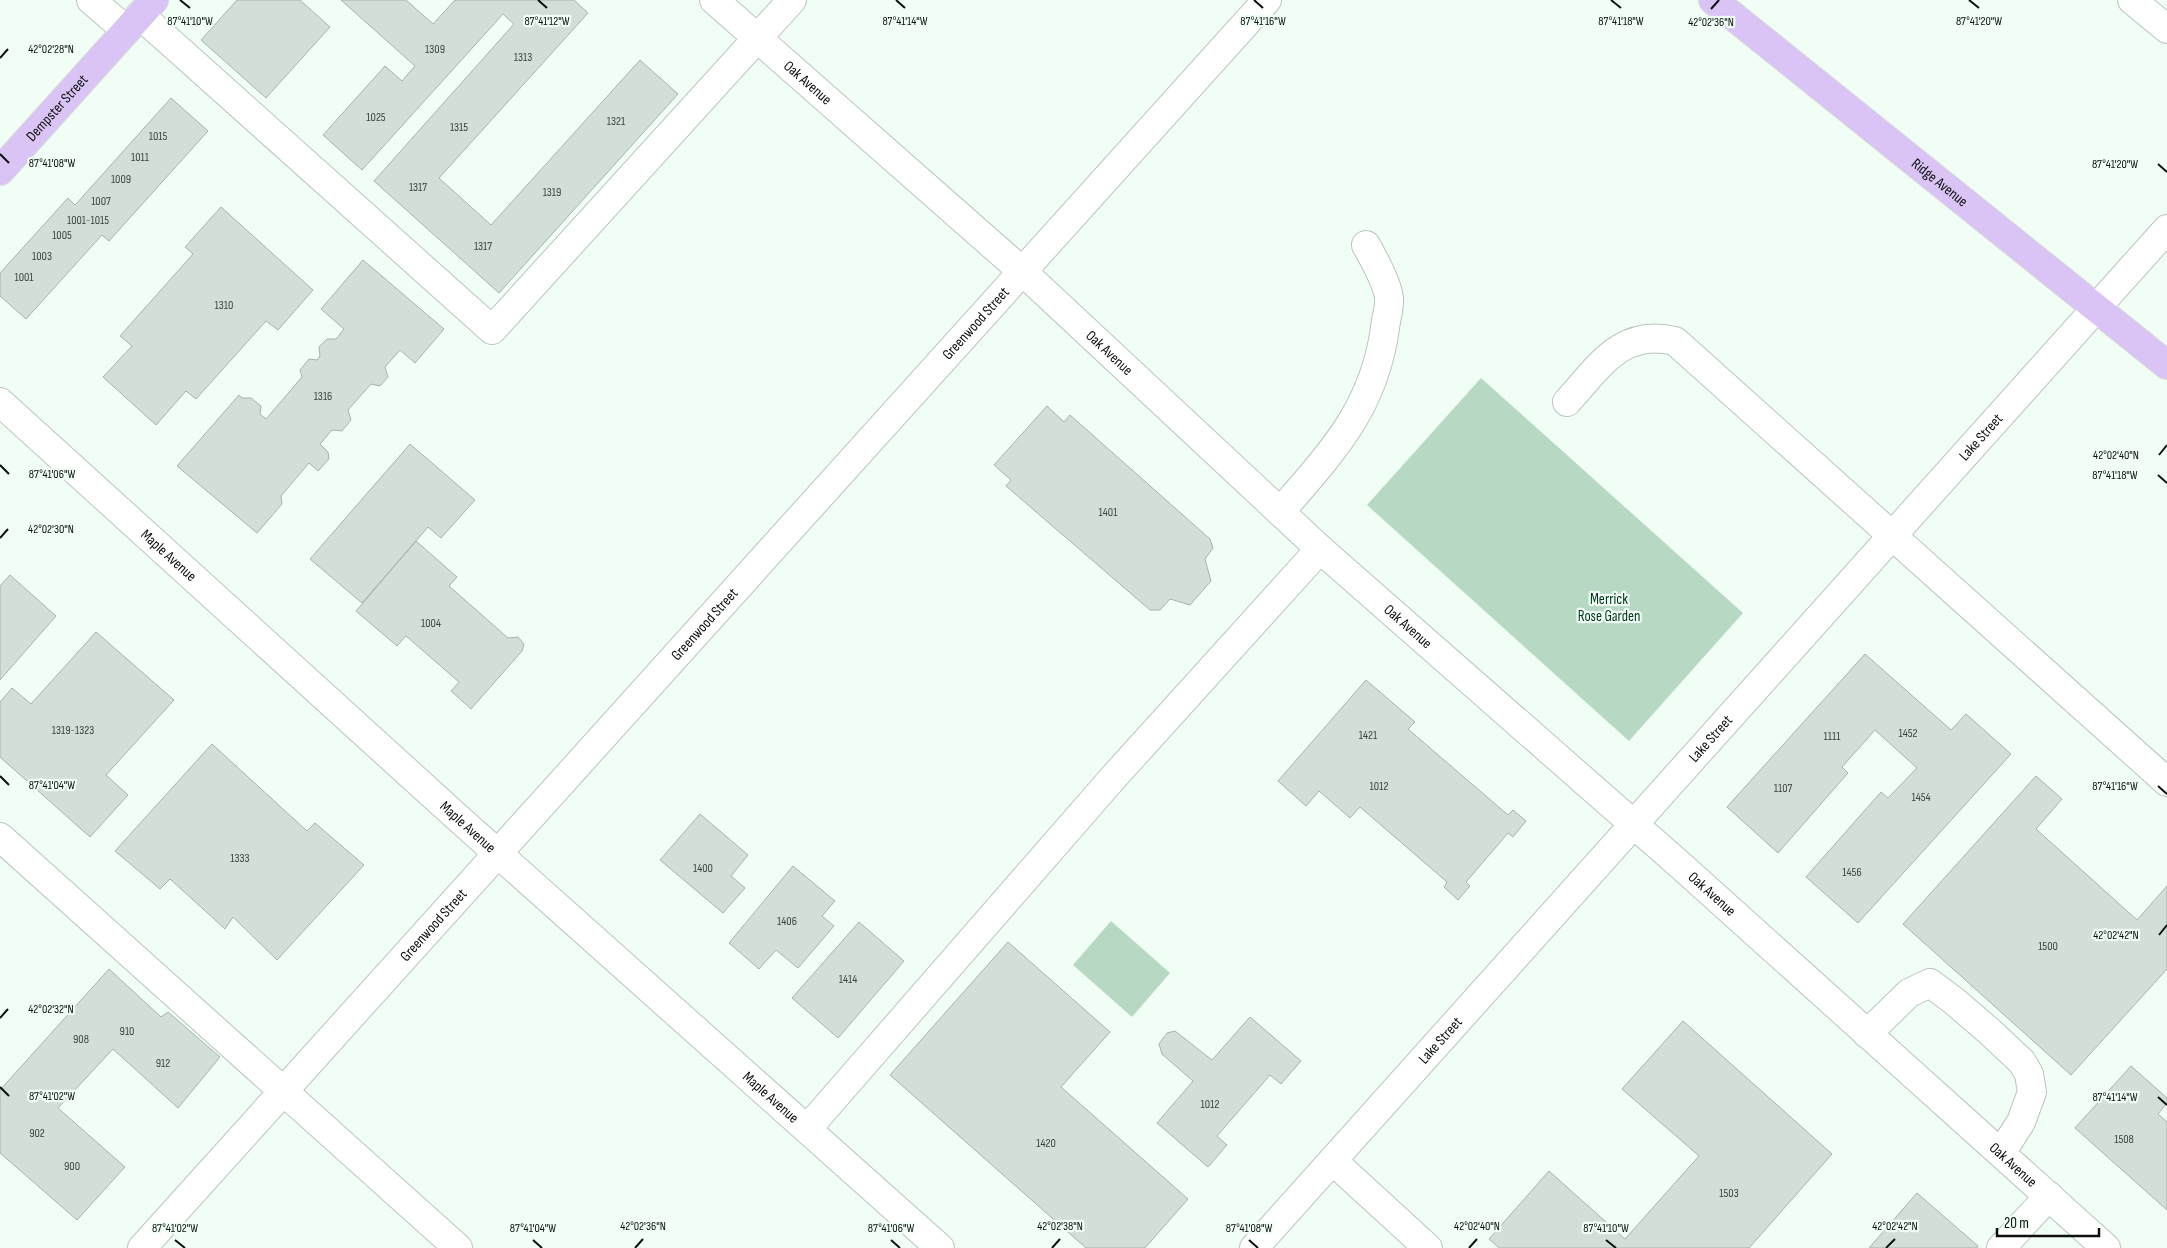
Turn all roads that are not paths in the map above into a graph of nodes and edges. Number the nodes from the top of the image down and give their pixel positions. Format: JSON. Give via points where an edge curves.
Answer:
{"nodes":[{"id":1,"x":91,"y":0,"type":"edge"},
{"id":2,"x":714,"y":0,"type":"edge"},
{"id":3,"x":792,"y":0,"type":"edge"},
{"id":4,"x":1267,"y":0,"type":"edge"},
{"id":5,"x":1713,"y":0,"type":"edge"},
{"id":6,"x":2132,"y":0,"type":"edge"},
{"id":7,"x":140,"y":15,"type":"edge"},
{"id":8,"x":2167,"y":29,"type":"edge"},
{"id":9,"x":758,"y":39,"type":"junction"},
{"id":10,"x":0,"y":171,"type":"edge"},
{"id":11,"x":2167,"y":229,"type":"edge"},
{"id":12,"x":1366,"y":246,"type":"dead end"},
{"id":13,"x":1023,"y":272,"type":"junction"},
{"id":14,"x":2096,"y":308,"type":"junction"},
{"id":15,"x":2167,"y":365,"type":"edge"},
{"id":16,"x":0,"y":402,"type":"edge"},
{"id":17,"x":1567,"y":402,"type":"dead end"},
{"id":18,"x":1280,"y":512,"type":"junction"},
{"id":19,"x":1893,"y":535,"type":"junction"},
{"id":20,"x":1320,"y":550,"type":"junction"},
{"id":21,"x":2167,"y":782,"type":"edge"},
{"id":22,"x":1634,"y":824,"type":"junction"},
{"id":23,"x":0,"y":837,"type":"edge"},
{"id":24,"x":498,"y":854,"type":"junction"},
{"id":25,"x":1868,"y":1034,"type":"junction"},
{"id":26,"x":283,"y":1092,"type":"junction"},
{"id":27,"x":807,"y":1129,"type":"junction"},
{"id":28,"x":2000,"y":1153,"type":"junction"},
{"id":29,"x":1333,"y":1161,"type":"junction"},
{"id":30,"x":2049,"y":1196,"type":"junction"},
{"id":31,"x":142,"y":1248,"type":"edge"},
{"id":32,"x":458,"y":1248,"type":"edge"},
{"id":33,"x":940,"y":1248,"type":"edge"},
{"id":34,"x":1254,"y":1248,"type":"edge"},
{"id":35,"x":1428,"y":1248,"type":"edge"},
{"id":36,"x":2001,"y":1248,"type":"edge"},
{"id":37,"x":2106,"y":1248,"type":"edge"}],
"edges":[{"from":1,"to":7,"type":"street"},
{"from":2,"to":9,"type":"street","name":"Oak Avenue"},
{"from":3,"to":9,"type":"street"},
{"from":4,"to":13,"type":"street","name":"Greenwood Street"},
{"from":5,"to":14,"type":"main road","name":"Ridge Avenue"},
{"from":6,"to":8,"type":"street"},
{"from":7,"to":9,"type":"street","via":[[492,330]]},
{"from":7,"to":10,"type":"main road","name":"Dempster Street"},
{"from":9,"to":13,"type":"street","name":"Oak Avenue"},
{"from":11,"to":14,"type":"street","name":"Lake Street"},
{"from":12,"to":18,"type":"street","via":[[1389,297],[1383,343],[1373,382],[1335,449]]},
{"from":13,"to":18,"type":"street","name":"Oak Avenue"},
{"from":13,"to":24,"type":"street","name":"Greenwood Street"},
{"from":14,"to":15,"type":"main road","name":"Ridge Avenue"},
{"from":14,"to":19,"type":"street","name":"Lake Street"},
{"from":16,"to":24,"type":"street","name":"Maple Avenue"},
{"from":17,"to":19,"type":"street","via":[[1616,349],[1633,341],[1660,337],[1675,341]]},
{"from":18,"to":20,"type":"street","name":"Oak Avenue"},
{"from":19,"to":21,"type":"street"},
{"from":19,"to":22,"type":"street","name":"Lake Street"},
{"from":20,"to":22,"type":"street","name":"Oak Avenue"},
{"from":20,"to":27,"type":"street","via":[[1112,779]]},
{"from":22,"to":25,"type":"street","name":"Oak Avenue"},
{"from":22,"to":29,"type":"street","name":"Lake Street"},
{"from":23,"to":26,"type":"street"},
{"from":24,"to":26,"type":"street","name":"Greenwood Street"},
{"from":24,"to":27,"type":"street","name":"Maple Avenue"},
{"from":25,"to":28,"type":"street","name":"Oak Avenue"},
{"from":25,"to":28,"type":"street","via":[[1909,993],[1930,983],[1988,1031],[2022,1062],[2029,1074],[2032,1092],[2020,1122]]},
{"from":26,"to":31,"type":"street","name":"Greenwood Street"},
{"from":26,"to":32,"type":"street"},
{"from":27,"to":33,"type":"street","name":"Maple Avenue"},
{"from":28,"to":30,"type":"street","name":"Oak Avenue"},
{"from":29,"to":34,"type":"street","name":"Lake Street"},
{"from":29,"to":35,"type":"street"},
{"from":30,"to":36,"type":"street"},
{"from":30,"to":37,"type":"street","name":"Oak Avenue"}]}
